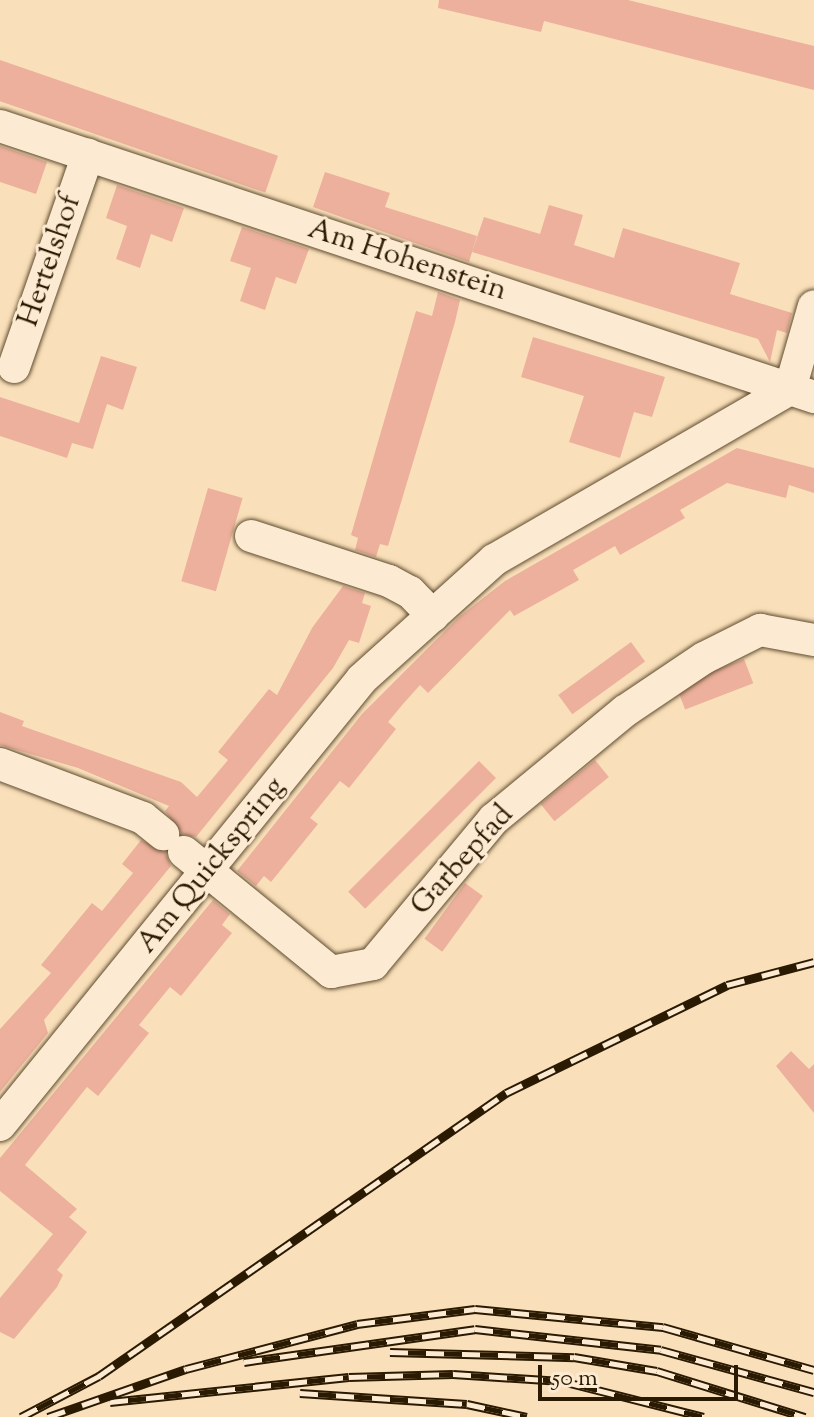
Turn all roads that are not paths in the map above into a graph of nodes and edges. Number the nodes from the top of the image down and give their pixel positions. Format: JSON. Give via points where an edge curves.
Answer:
{"nodes":[{"id":1,"x":0,"y":126,"type":"edge"},
{"id":2,"x":88,"y":155,"type":"junction"},
{"id":3,"x":814,"y":306,"type":"edge"},
{"id":4,"x":14,"y":367,"type":"dead end"},
{"id":5,"x":802,"y":393,"type":"edge"},
{"id":6,"x":251,"y":536,"type":"dead end"},
{"id":7,"x":433,"y":616,"type":"junction"},
{"id":8,"x":814,"y":640,"type":"edge"},
{"id":9,"x":0,"y":764,"type":"edge"},
{"id":10,"x":207,"y":873,"type":"junction"},
{"id":11,"x":0,"y":1125,"type":"edge"}],
"edges":[{"from":1,"to":2,"type":"street","name":"Am Hohenstein"},
{"from":2,"to":4,"type":"street","name":"Hertelshof"},
{"from":2,"to":5,"type":"street","name":"Am Hohenstein"},
{"from":3,"to":5,"type":"street"},
{"from":5,"to":7,"type":"street","name":"Am Quickspring","via":[[494,560]]},
{"from":6,"to":7,"type":"street","via":[[389,581],[410,592]]},
{"from":7,"to":10,"type":"street","name":"Am Quickspring","via":[[362,679]]},
{"from":8,"to":10,"type":"street","name":"Garbepfad","via":[[760,630],[704,658],[625,711],[494,819],[373,964],[331,972]]},
{"from":9,"to":10,"type":"street","name":"Garbepfad","via":[[143,818]]},
{"from":10,"to":11,"type":"street","name":"Am Quickspring"}]}
